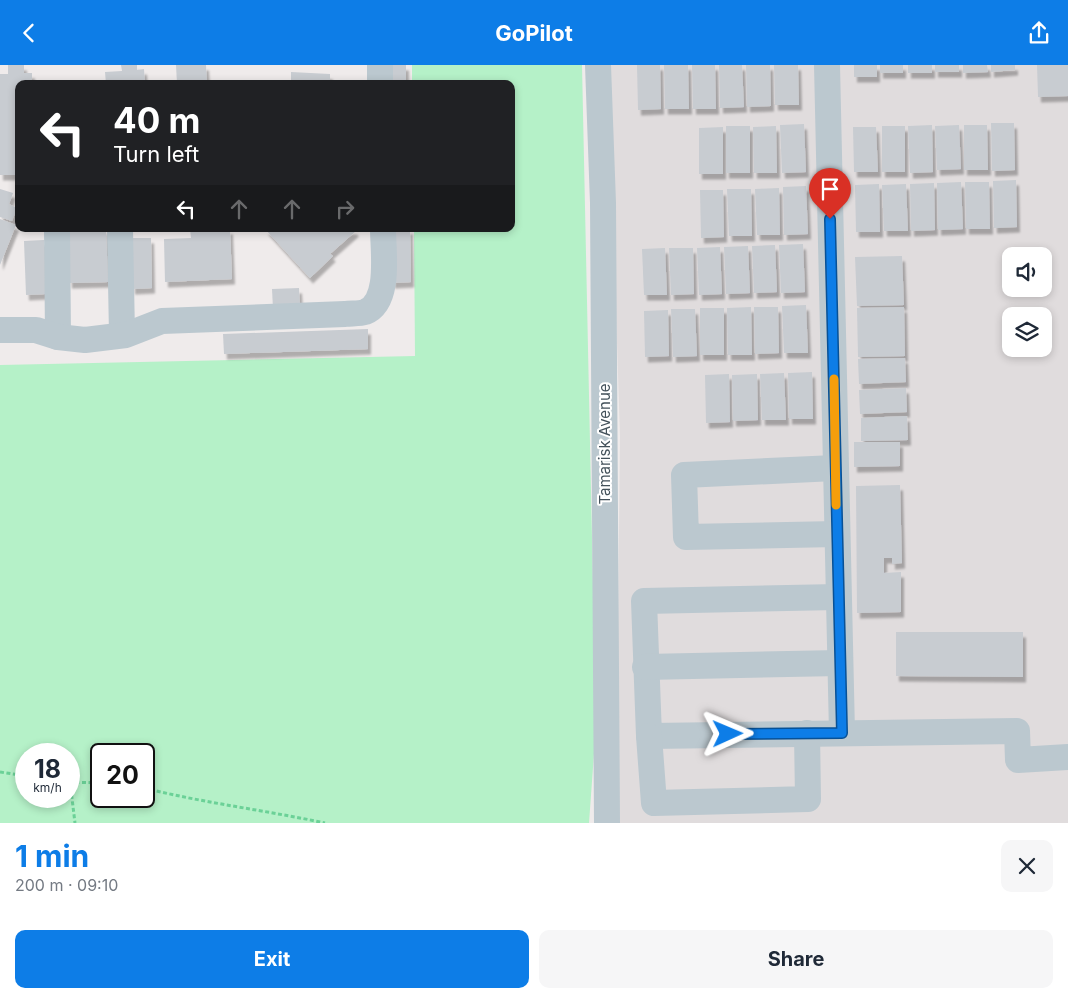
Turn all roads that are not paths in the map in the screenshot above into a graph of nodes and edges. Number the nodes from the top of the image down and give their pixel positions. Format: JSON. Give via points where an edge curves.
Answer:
{"nodes":[{"id":1,"x":380,"y":65,"type":"edge"},
{"id":2,"x":598,"y":65,"type":"edge"},
{"id":3,"x":827,"y":65,"type":"edge"},
{"id":4,"x":380,"y":80,"type":"edge"},
{"id":5,"x":57,"y":232,"type":"edge"},
{"id":6,"x":120,"y":232,"type":"edge"},
{"id":7,"x":382,"y":232,"type":"edge"},
{"id":8,"x":0,"y":330,"type":"edge"},
{"id":9,"x":122,"y":335,"type":"junction"},
{"id":10,"x":58,"y":337,"type":"junction"},
{"id":11,"x":835,"y":469,"type":"junction"},
{"id":12,"x":837,"y":534,"type":"junction"},
{"id":13,"x":838,"y":597,"type":"junction"},
{"id":14,"x":840,"y":663,"type":"junction"},
{"id":15,"x":645,"y":667,"type":"junction"},
{"id":16,"x":807,"y":733,"type":"junction"},
{"id":17,"x":842,"y":733,"type":"junction"},
{"id":18,"x":649,"y":735,"type":"junction"},
{"id":19,"x":1068,"y":757,"type":"edge"},
{"id":20,"x":607,"y":823,"type":"edge"}],
"edges":[{"from":1,"to":4,"type":"street"},
{"from":2,"to":20,"type":"street","name":"Tamarisk Avenue","via":[[603,213]]},
{"from":3,"to":11,"type":"street"},
{"from":5,"to":10,"type":"street"},
{"from":6,"to":9,"type":"street"},
{"from":7,"to":9,"type":"street","via":[[384,284],[377,302],[366,311],[162,321]]},
{"from":8,"to":10,"type":"street","via":[[36,330]]},
{"from":9,"to":10,"type":"street","via":[[85,340]]},
{"from":11,"to":12,"type":"street"},
{"from":11,"to":12,"type":"street","via":[[684,475],[684,492],[686,537]]},
{"from":12,"to":13,"type":"street"},
{"from":13,"to":14,"type":"street"},
{"from":13,"to":15,"type":"street","via":[[644,601]]},
{"from":14,"to":15,"type":"street"},
{"from":14,"to":17,"type":"street"},
{"from":15,"to":18,"type":"street"},
{"from":16,"to":17,"type":"street"},
{"from":16,"to":18,"type":"street"},
{"from":16,"to":18,"type":"street","via":[[808,799],[654,803]]},
{"from":17,"to":19,"type":"street","via":[[1017,731],[1018,760]]}]}
